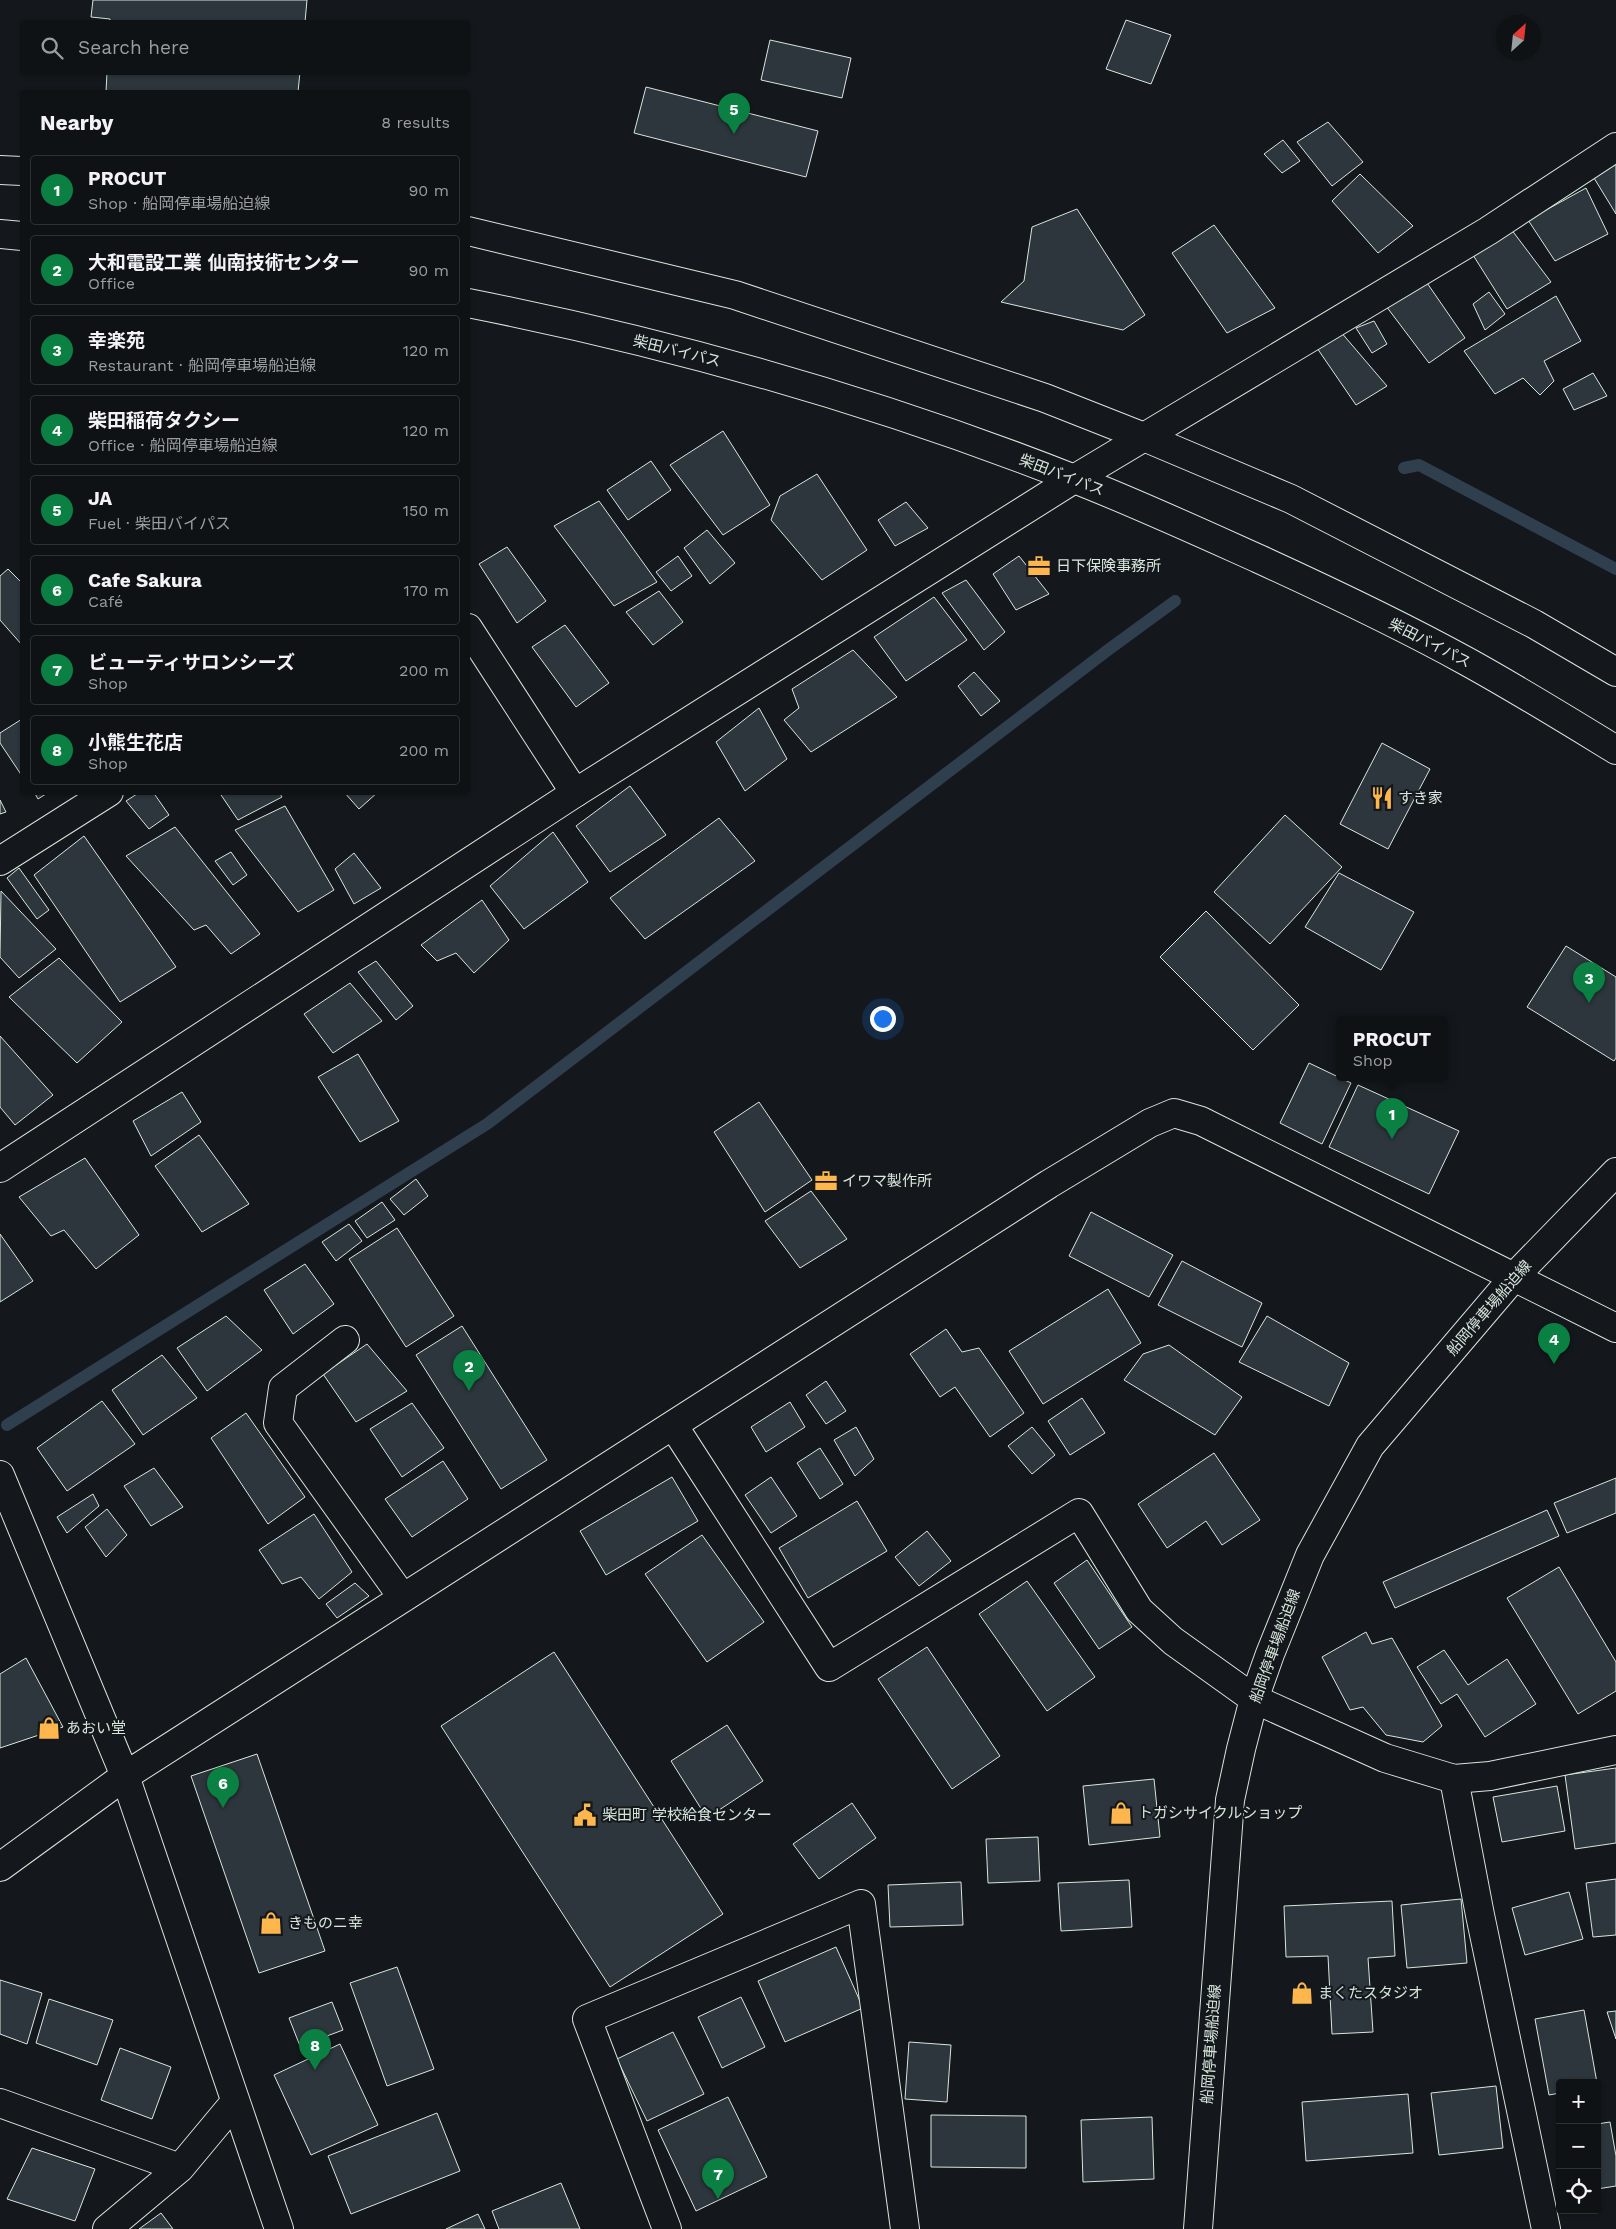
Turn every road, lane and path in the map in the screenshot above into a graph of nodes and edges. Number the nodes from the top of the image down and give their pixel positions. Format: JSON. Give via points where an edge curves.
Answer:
{"nodes":[{"id":1,"x":1616,"y":148,"type":"edge"},
{"id":2,"x":0,"y":170,"type":"edge"},
{"id":3,"x":20,"y":171,"type":"edge"},
{"id":4,"x":470,"y":231,"type":"edge"},
{"id":5,"x":0,"y":234,"type":"edge"},
{"id":6,"x":20,"y":236,"type":"edge"},
{"id":7,"x":470,"y":303,"type":"edge"},
{"id":8,"x":1144,"y":437,"type":"junction"},
{"id":9,"x":1074,"y":479,"type":"junction"},
{"id":10,"x":470,"y":631,"type":"edge"},
{"id":11,"x":1616,"y":672,"type":"edge"},
{"id":12,"x":1616,"y":750,"type":"edge"},
{"id":13,"x":576,"y":793,"type":"junction"},
{"id":14,"x":104,"y":795,"type":"edge"},
{"id":15,"x":0,"y":861,"type":"edge"},
{"id":16,"x":0,"y":1168,"type":"edge"},
{"id":17,"x":1616,"y":1172,"type":"edge"},
{"id":18,"x":1514,"y":1277,"type":"junction"},
{"id":19,"x":1616,"y":1328,"type":"edge"},
{"id":20,"x":345,"y":1340,"type":"dead end"},
{"id":21,"x":673,"y":1425,"type":"junction"},
{"id":22,"x":0,"y":1475,"type":"edge"},
{"id":23,"x":403,"y":1598,"type":"junction"},
{"id":24,"x":1254,"y":1698,"type":"junction"},
{"id":25,"x":1616,"y":1750,"type":"edge"},
{"id":26,"x":125,"y":1776,"type":"junction"},
{"id":27,"x":1454,"y":1778,"type":"junction"},
{"id":28,"x":0,"y":1867,"type":"edge"},
{"id":29,"x":235,"y":2102,"type":"junction"},
{"id":30,"x":0,"y":2103,"type":"edge"},
{"id":31,"x":180,"y":2168,"type":"junction"},
{"id":32,"x":107,"y":2229,"type":"edge"},
{"id":33,"x":279,"y":2229,"type":"edge"},
{"id":34,"x":667,"y":2229,"type":"edge"},
{"id":35,"x":905,"y":2229,"type":"edge"},
{"id":36,"x":1198,"y":2229,"type":"edge"},
{"id":37,"x":1546,"y":2229,"type":"edge"}],
"edges":[{"from":1,"to":8,"type":"main road","via":[[1488,231]]},
{"from":2,"to":3,"type":"main road"},
{"from":4,"to":8,"type":"main road","via":[[735,295],[1045,398]]},
{"from":5,"to":6,"type":"main road"},
{"from":7,"to":9,"type":"main road","name":"柴田バイパス","via":[[550,319],[718,360],[904,418]]},
{"from":8,"to":9,"type":"main road"},
{"from":8,"to":11,"type":"main road","via":[[1291,500],[1534,624]]},
{"from":9,"to":12,"type":"main road","name":"柴田バイパス","via":[[1168,517],[1332,593],[1466,661]]},
{"from":9,"to":13,"type":"main road"},
{"from":10,"to":13,"type":"main road"},
{"from":13,"to":16,"type":"main road"},
{"from":14,"to":15,"type":"main road"},
{"from":17,"to":18,"type":"main road","name":"船岡停車場船迫線"},
{"from":18,"to":19,"type":"main road"},
{"from":18,"to":21,"type":"main road","via":[[1201,1121],[1174,1113],[1150,1123],[1049,1184]]},
{"from":18,"to":24,"type":"main road","name":"船岡停車場船迫線","via":[[1370,1446],[1310,1555]]},
{"from":20,"to":23,"type":"main road","via":[[283,1388],[278,1423]]},
{"from":21,"to":23,"type":"main road"},
{"from":21,"to":24,"type":"main road","via":[[829,1667],[1078,1512],[1139,1610],[1173,1640]]},
{"from":22,"to":26,"type":"main road"},
{"from":23,"to":26,"type":"main road"},
{"from":24,"to":27,"type":"main road","via":[[1385,1758]]},
{"from":24,"to":36,"type":"main road","name":"船岡停車場船迫線","via":[[1230,1800]]},
{"from":25,"to":27,"type":"main road","via":[[1490,1776]]},
{"from":26,"to":28,"type":"main road"},
{"from":26,"to":29,"type":"main road"},
{"from":27,"to":37,"type":"main road"},
{"from":29,"to":31,"type":"main road"},
{"from":29,"to":33,"type":"main road"},
{"from":30,"to":31,"type":"main road"},
{"from":31,"to":32,"type":"main road"},
{"from":34,"to":35,"type":"main road","via":[[587,2019],[861,1904]]}]}
